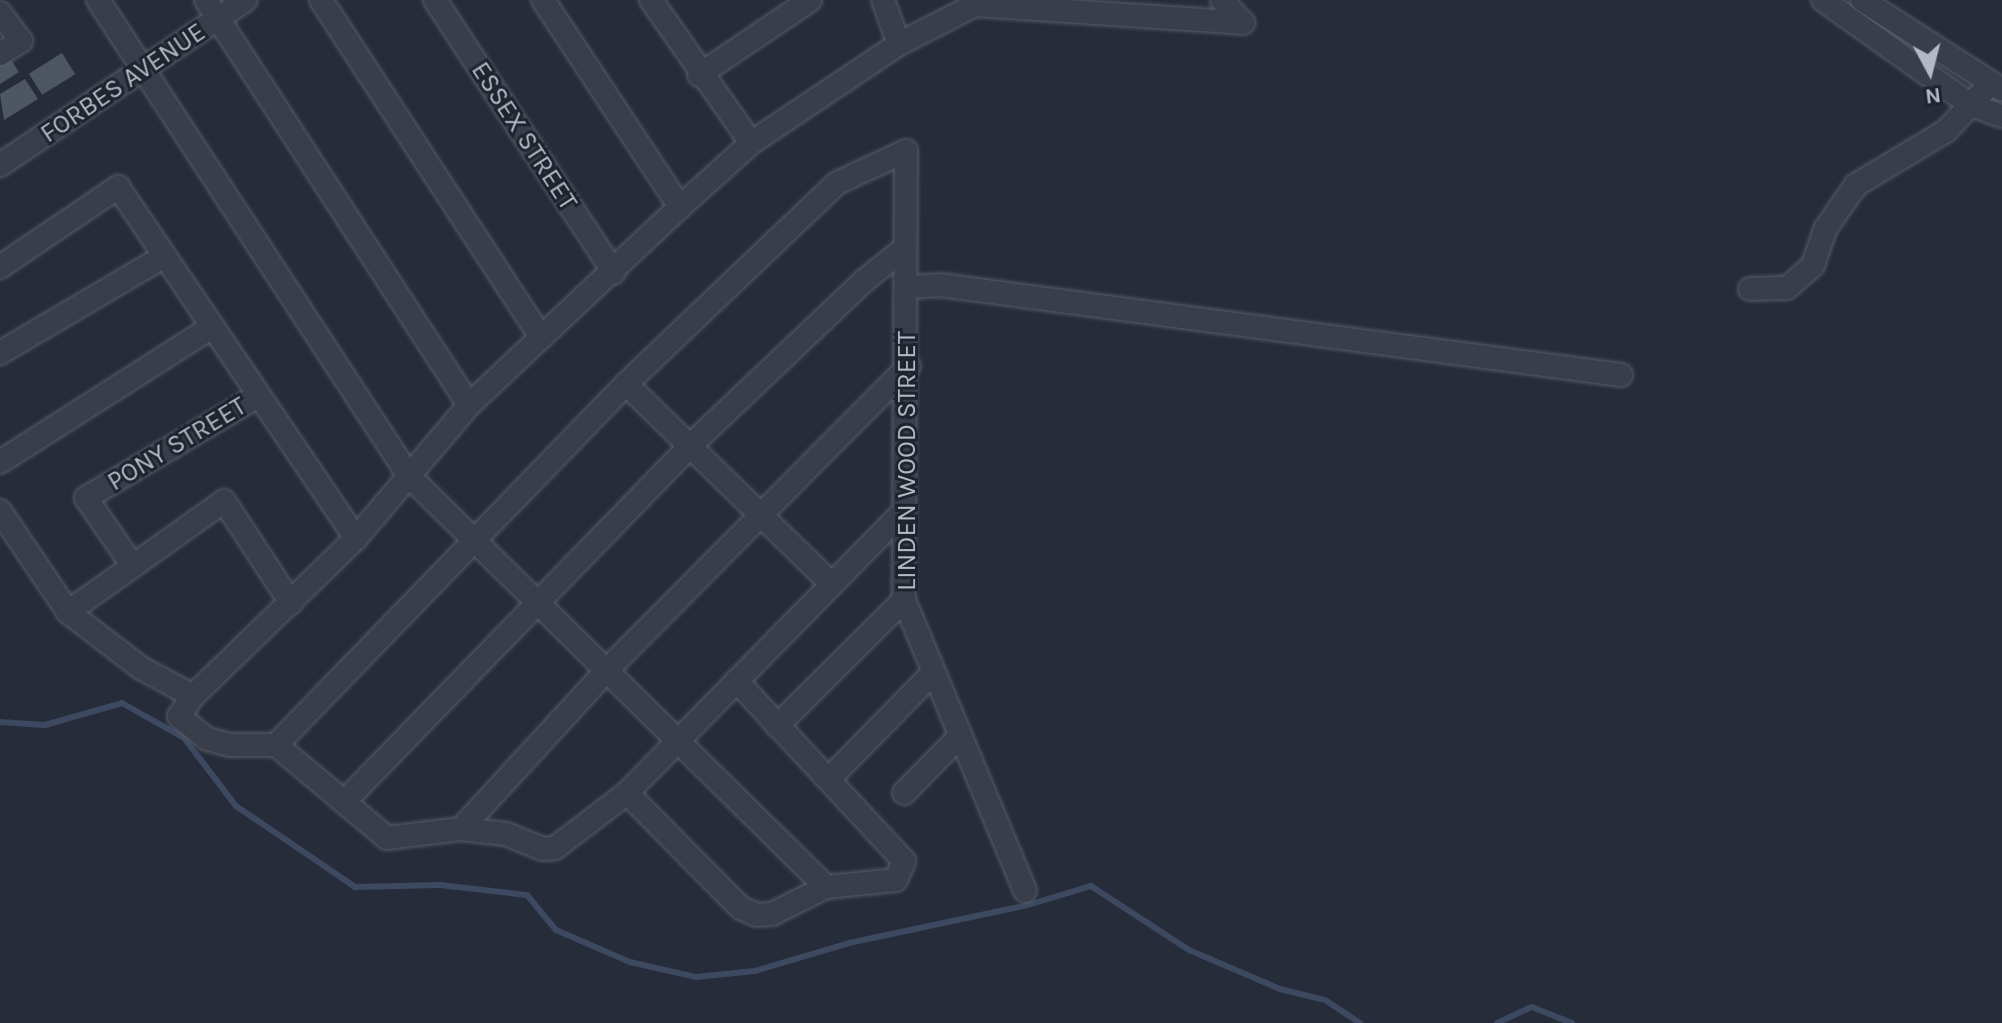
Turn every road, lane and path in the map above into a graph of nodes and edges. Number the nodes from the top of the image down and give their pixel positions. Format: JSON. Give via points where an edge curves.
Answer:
{"nodes":[{"id":1,"x":98,"y":0,"type":"edge"},
{"id":2,"x":206,"y":0,"type":"edge"},
{"id":3,"x":246,"y":0,"type":"edge"},
{"id":4,"x":321,"y":0,"type":"edge"},
{"id":5,"x":435,"y":0,"type":"edge"},
{"id":6,"x":543,"y":0,"type":"edge"},
{"id":7,"x":810,"y":0,"type":"edge"},
{"id":8,"x":883,"y":0,"type":"edge"},
{"id":9,"x":1222,"y":0,"type":"edge"},
{"id":10,"x":1823,"y":0,"type":"edge"},
{"id":11,"x":1862,"y":0,"type":"edge"},
{"id":12,"x":654,"y":1,"type":"edge"},
{"id":13,"x":975,"y":3,"type":"edge"},
{"id":14,"x":1076,"y":6,"type":"edge"},
{"id":15,"x":0,"y":13,"type":"edge"},
{"id":16,"x":218,"y":19,"type":"junction"},
{"id":17,"x":899,"y":44,"type":"junction"},
{"id":18,"x":0,"y":54,"type":"edge"},
{"id":19,"x":144,"y":69,"type":"junction"},
{"id":20,"x":699,"y":75,"type":"junction"},
{"id":21,"x":1995,"y":87,"type":"edge"},
{"id":22,"x":1971,"y":105,"type":"junction"},
{"id":23,"x":2002,"y":116,"type":"edge"},
{"id":24,"x":751,"y":143,"type":"junction"},
{"id":25,"x":0,"y":165,"type":"edge"},
{"id":26,"x":680,"y":207,"type":"junction"},
{"id":27,"x":905,"y":248,"type":"junction"},
{"id":28,"x":165,"y":256,"type":"junction"},
{"id":29,"x":1,"y":264,"type":"edge"},
{"id":30,"x":614,"y":272,"type":"junction"},
{"id":31,"x":907,"y":287,"type":"junction"},
{"id":32,"x":1750,"y":289,"type":"dead end"},
{"id":33,"x":212,"y":327,"type":"junction"},
{"id":34,"x":541,"y":338,"type":"junction"},
{"id":35,"x":0,"y":353,"type":"edge"},
{"id":36,"x":909,"y":366,"type":"junction"},
{"id":37,"x":1621,"y":375,"type":"dead end"},
{"id":38,"x":626,"y":384,"type":"junction"},
{"id":39,"x":256,"y":397,"type":"junction"},
{"id":40,"x":469,"y":405,"type":"junction"},
{"id":41,"x":690,"y":446,"type":"junction"},
{"id":42,"x":0,"y":462,"type":"edge"},
{"id":43,"x":409,"y":476,"type":"junction"},
{"id":44,"x":905,"y":510,"type":"junction"},
{"id":45,"x":0,"y":511,"type":"edge"},
{"id":46,"x":761,"y":514,"type":"junction"},
{"id":47,"x":356,"y":538,"type":"junction"},
{"id":48,"x":472,"y":539,"type":"junction"},
{"id":49,"x":133,"y":566,"type":"junction"},
{"id":50,"x":832,"y":584,"type":"junction"},
{"id":51,"x":904,"y":600,"type":"junction"},
{"id":52,"x":540,"y":602,"type":"junction"},
{"id":53,"x":291,"y":603,"type":"junction"},
{"id":54,"x":68,"y":612,"type":"junction"},
{"id":55,"x":608,"y":669,"type":"junction"},
{"id":56,"x":932,"y":674,"type":"junction"},
{"id":57,"x":737,"y":681,"type":"junction"},
{"id":58,"x":193,"y":696,"type":"junction"},
{"id":59,"x":777,"y":726,"type":"junction"},
{"id":60,"x":959,"y":737,"type":"junction"},
{"id":61,"x":676,"y":739,"type":"junction"},
{"id":62,"x":276,"y":745,"type":"junction"},
{"id":63,"x":830,"y":778,"type":"junction"},
{"id":64,"x":627,"y":793,"type":"junction"},
{"id":65,"x":904,"y":793,"type":"dead end"},
{"id":66,"x":344,"y":802,"type":"junction"},
{"id":67,"x":461,"y":829,"type":"junction"},
{"id":68,"x":826,"y":887,"type":"junction"},
{"id":69,"x":1025,"y":891,"type":"dead end"}],
"edges":[{"from":1,"to":19,"type":"street"},
{"from":2,"to":16,"type":"street"},
{"from":3,"to":16,"type":"street","name":"FORBES AVENUE"},
{"from":4,"to":34,"type":"street"},
{"from":5,"to":30,"type":"street","name":"ESSEX STREET"},
{"from":6,"to":26,"type":"street"},
{"from":7,"to":20,"type":"street"},
{"from":8,"to":17,"type":"street"},
{"from":9,"to":14,"type":"street","via":[[1243,23]]},
{"from":10,"to":22,"type":"street"},
{"from":11,"to":21,"type":"street"},
{"from":12,"to":20,"type":"street"},
{"from":13,"to":14,"type":"street"},
{"from":13,"to":17,"type":"street"},
{"from":15,"to":18,"type":"street","via":[[21,41]]},
{"from":16,"to":19,"type":"street","name":"FORBES AVENUE"},
{"from":16,"to":40,"type":"street"},
{"from":17,"to":24,"type":"street"},
{"from":19,"to":25,"type":"street","name":"FORBES AVENUE"},
{"from":19,"to":43,"type":"street"},
{"from":20,"to":24,"type":"street"},
{"from":21,"to":22,"type":"street"},
{"from":22,"to":23,"type":"street"},
{"from":22,"to":32,"type":"street","via":[[1946,131],[1856,185],[1826,228],[1813,265],[1787,288]]},
{"from":24,"to":26,"type":"street"},
{"from":26,"to":30,"type":"street"},
{"from":27,"to":31,"type":"street","name":"LINDEN WOOD STREET"},
{"from":27,"to":38,"type":"street","name":"LINDEN WOOD STREET","via":[[906,151],[837,183]]},
{"from":27,"to":41,"type":"street"},
{"from":28,"to":29,"type":"street","via":[[118,187]]},
{"from":28,"to":33,"type":"street"},
{"from":28,"to":35,"type":"street"},
{"from":30,"to":34,"type":"street"},
{"from":31,"to":36,"type":"street","name":"LINDEN WOOD STREET"},
{"from":31,"to":37,"type":"street","via":[[940,285]]},
{"from":33,"to":39,"type":"street"},
{"from":33,"to":42,"type":"street"},
{"from":34,"to":40,"type":"street"},
{"from":36,"to":44,"type":"street","name":"LINDEN WOOD STREET"},
{"from":36,"to":46,"type":"street"},
{"from":38,"to":41,"type":"street"},
{"from":38,"to":48,"type":"street"},
{"from":39,"to":47,"type":"street"},
{"from":39,"to":49,"type":"street","name":"PONY STREET","via":[[86,498]]},
{"from":40,"to":43,"type":"street"},
{"from":41,"to":46,"type":"street"},
{"from":41,"to":52,"type":"street"},
{"from":43,"to":47,"type":"street"},
{"from":43,"to":48,"type":"street"},
{"from":44,"to":50,"type":"street"},
{"from":44,"to":51,"type":"street","name":"LINDEN WOOD STREET"},
{"from":45,"to":54,"type":"street"},
{"from":46,"to":50,"type":"street"},
{"from":46,"to":55,"type":"street"},
{"from":47,"to":53,"type":"street"},
{"from":48,"to":52,"type":"street"},
{"from":48,"to":62,"type":"street"},
{"from":49,"to":53,"type":"street","via":[[224,501]]},
{"from":49,"to":54,"type":"street"},
{"from":50,"to":57,"type":"street"},
{"from":51,"to":56,"type":"street","name":"LINDEN WOOD STREET"},
{"from":51,"to":59,"type":"street"},
{"from":52,"to":55,"type":"street"},
{"from":52,"to":66,"type":"street"},
{"from":53,"to":58,"type":"street"},
{"from":54,"to":58,"type":"street","via":[[141,668]]},
{"from":55,"to":61,"type":"street"},
{"from":55,"to":67,"type":"street"},
{"from":56,"to":60,"type":"street","name":"LINDEN WOOD STREET"},
{"from":56,"to":63,"type":"street"},
{"from":57,"to":59,"type":"street"},
{"from":57,"to":61,"type":"street"},
{"from":58,"to":62,"type":"street","via":[[179,716],[207,739]]},
{"from":59,"to":63,"type":"street"},
{"from":60,"to":65,"type":"street"},
{"from":60,"to":69,"type":"street","name":"LINDEN WOOD STREET"},
{"from":61,"to":64,"type":"street"},
{"from":61,"to":68,"type":"street"},
{"from":62,"to":66,"type":"street"},
{"from":63,"to":68,"type":"street","via":[[904,861],[896,880]]},
{"from":64,"to":67,"type":"street","via":[[555,848],[543,849],[506,834]]},
{"from":64,"to":68,"type":"street","via":[[741,908],[772,914]]},
{"from":66,"to":67,"type":"street","via":[[387,838]]}]}
